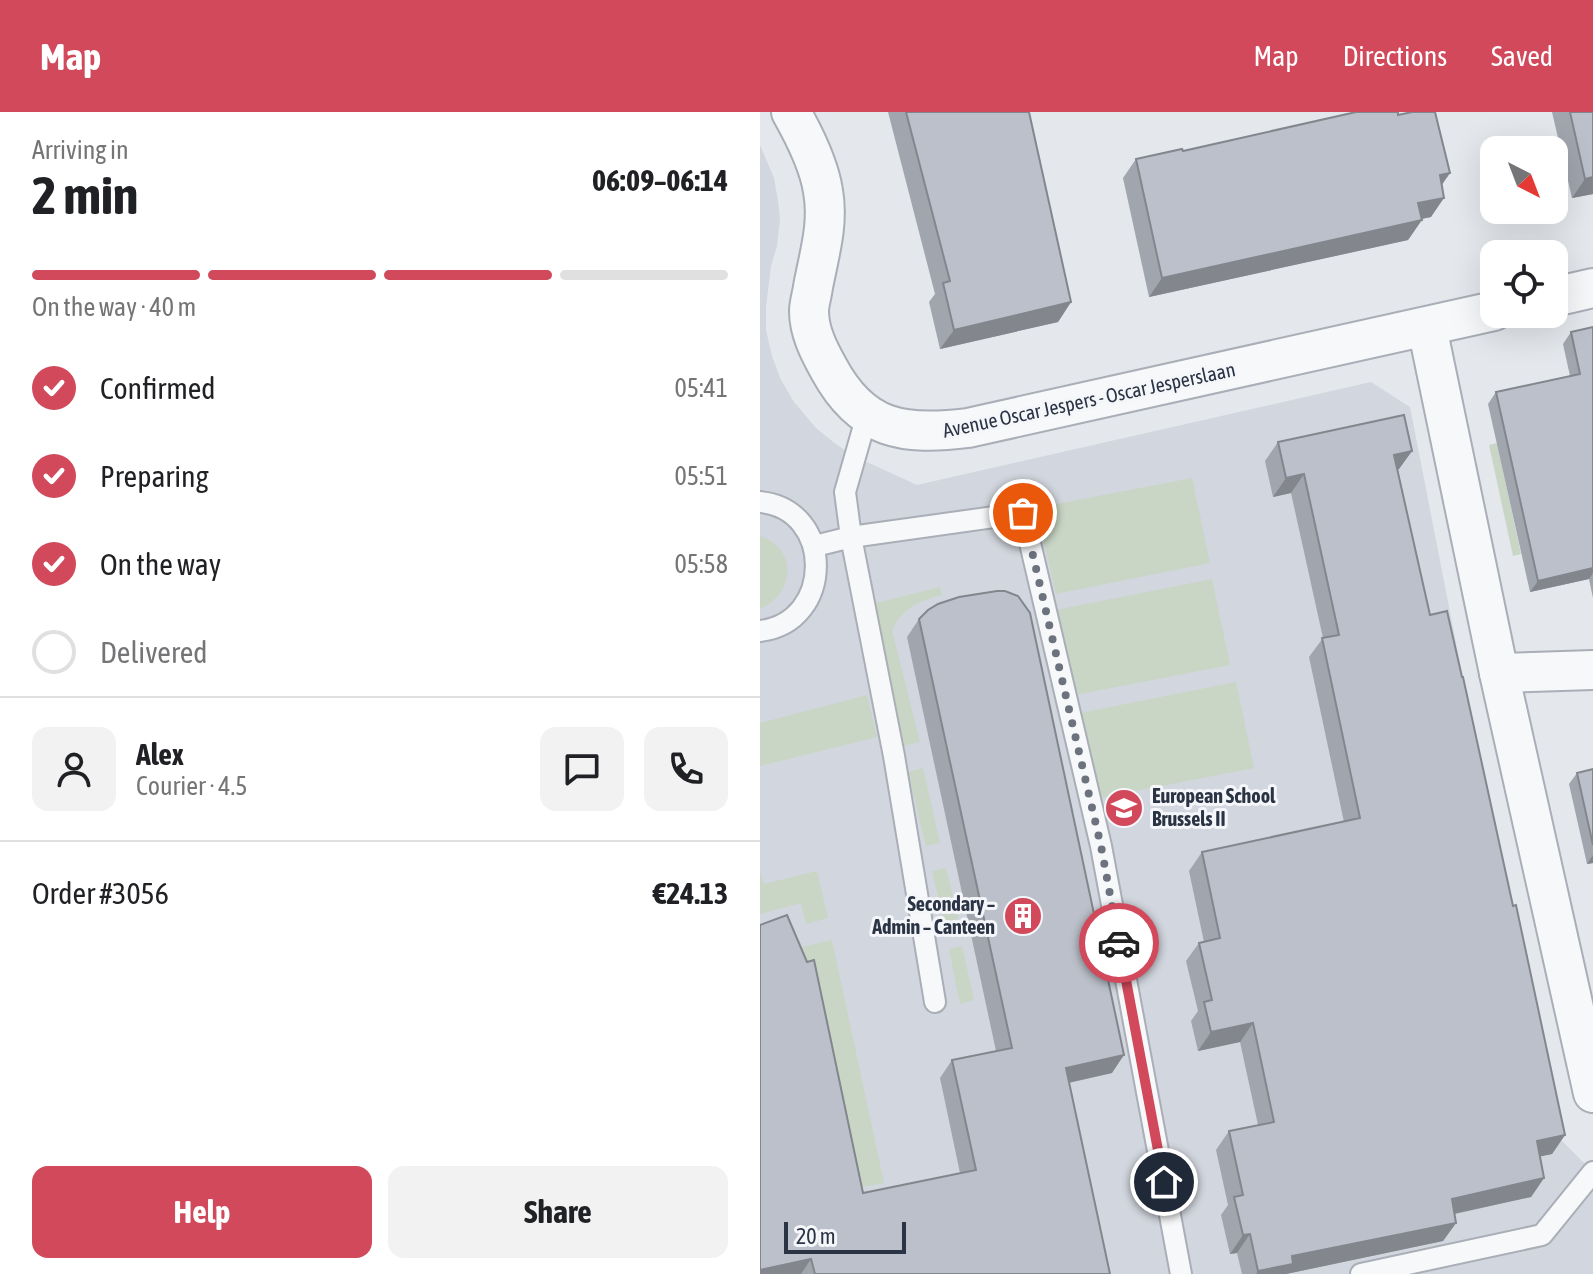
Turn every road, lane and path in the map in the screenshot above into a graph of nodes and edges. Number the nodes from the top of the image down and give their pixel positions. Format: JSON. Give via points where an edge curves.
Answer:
{"nodes":[{"id":1,"x":791,"y":112,"type":"edge"},
{"id":2,"x":1593,"y":288,"type":"edge"},
{"id":3,"x":1568,"y":294,"type":"edge"},
{"id":4,"x":1480,"y":314,"type":"edge"},
{"id":5,"x":1427,"y":327,"type":"junction"},
{"id":6,"x":867,"y":415,"type":"junction"},
{"id":7,"x":760,"y":502,"type":"edge"},
{"id":8,"x":851,"y":537,"type":"junction"},
{"id":9,"x":815,"y":546,"type":"junction"},
{"id":10,"x":760,"y":631,"type":"edge"},
{"id":11,"x":1593,"y":670,"type":"edge"},
{"id":12,"x":1499,"y":673,"type":"junction"},
{"id":13,"x":935,"y":1002,"type":"dead end"},
{"id":14,"x":1591,"y":1072,"type":"edge"},
{"id":15,"x":1593,"y":1172,"type":"edge"},
{"id":16,"x":1181,"y":1274,"type":"edge"},
{"id":17,"x":1361,"y":1274,"type":"edge"}],
"edges":[{"from":1,"to":6,"type":"street","name":"Avenue Oscar Jespers - Oscar Jesperslaan","via":[[823,190],[824,235],[809,312],[816,346],[837,385]]},
{"from":2,"to":3,"type":"street"},
{"from":4,"to":5,"type":"street","name":"Avenue Oscar Jespers - Oscar Jesperslaan"},
{"from":5,"to":6,"type":"street","name":"Avenue Oscar Jespers - Oscar Jesperslaan","via":[[968,428],[907,429]]},
{"from":5,"to":12,"type":"street"},
{"from":6,"to":8,"type":"lane","via":[[845,492]]},
{"from":7,"to":9,"type":"lane","via":[[789,512]]},
{"from":8,"to":9,"type":"lane"},
{"from":8,"to":13,"type":"lane"},
{"from":8,"to":16,"type":"lane","via":[[1023,513],[1101,846]]},
{"from":9,"to":10,"type":"lane","via":[[818,568],[802,609],[786,623]]},
{"from":11,"to":12,"type":"street"},
{"from":12,"to":14,"type":"street"},
{"from":15,"to":17,"type":"lane","via":[[1542,1235]]}]}
